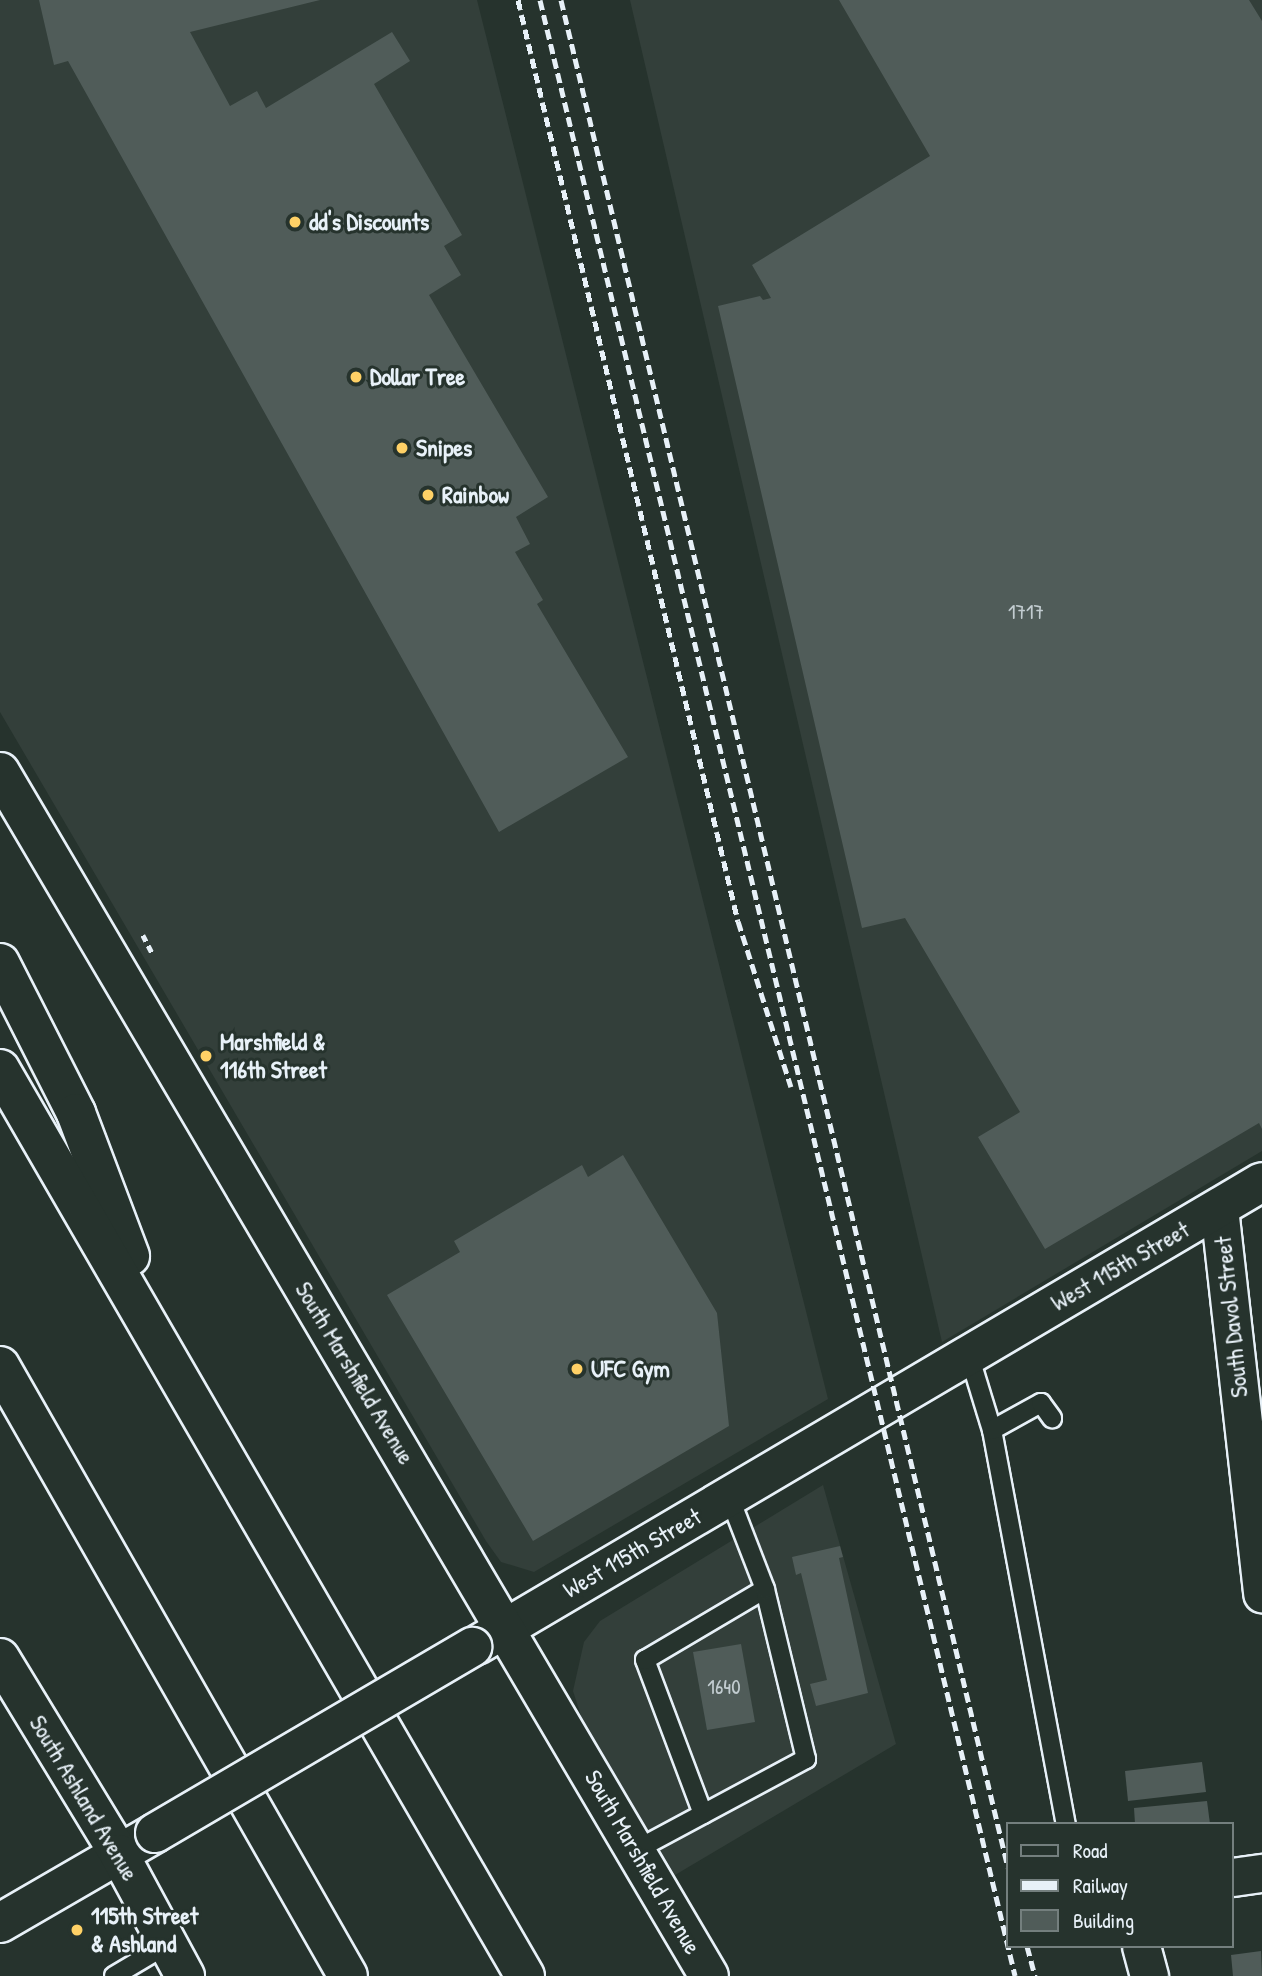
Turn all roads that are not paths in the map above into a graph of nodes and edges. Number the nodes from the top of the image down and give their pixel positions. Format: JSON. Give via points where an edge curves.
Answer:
{"nodes":[{"id":1,"x":0,"y":772,"type":"edge"},
{"id":2,"x":0,"y":963,"type":"edge"},
{"id":3,"x":0,"y":1069,"type":"edge"},
{"id":4,"x":1262,"y":1182,"type":"edge"},
{"id":5,"x":1219,"y":1208,"type":"junction"},
{"id":6,"x":969,"y":1355,"type":"junction"},
{"id":7,"x":171,"y":1362,"type":"junction"},
{"id":8,"x":0,"y":1366,"type":"edge"},
{"id":9,"x":1052,"y":1418,"type":"dead end"},
{"id":10,"x":992,"y":1430,"type":"junction"},
{"id":11,"x":729,"y":1496,"type":"junction"},
{"id":12,"x":765,"y":1589,"type":"junction"},
{"id":13,"x":1262,"y":1594,"type":"edge"},
{"id":14,"x":506,"y":1628,"type":"junction"},
{"id":15,"x":0,"y":1658,"type":"edge"},
{"id":16,"x":703,"y":1814,"type":"junction"},
{"id":17,"x":1066,"y":1822,"type":"edge"},
{"id":18,"x":636,"y":1850,"type":"junction"},
{"id":19,"x":119,"y":1854,"type":"junction"},
{"id":20,"x":1262,"y":1873,"type":"edge"},
{"id":21,"x":1234,"y":1877,"type":"edge"},
{"id":22,"x":0,"y":1923,"type":"edge"},
{"id":23,"x":1142,"y":1948,"type":"edge"},
{"id":24,"x":176,"y":1960,"type":"edge"},
{"id":25,"x":114,"y":1976,"type":"edge"},
{"id":26,"x":348,"y":1976,"type":"edge"},
{"id":27,"x":525,"y":1976,"type":"edge"},
{"id":28,"x":709,"y":1976,"type":"edge"},
{"id":29,"x":1149,"y":1976,"type":"edge"}],
"edges":[{"from":1,"to":14,"type":"main road","name":"South Marshfield Avenue"},
{"from":2,"to":7,"type":"main road","via":[[76,1114]]},
{"from":3,"to":7,"type":"main road"},
{"from":4,"to":5,"type":"main road","name":"West 115th Street"},
{"from":5,"to":6,"type":"main road","name":"West 115th Street"},
{"from":5,"to":13,"type":"street","name":"South Davol Street"},
{"from":6,"to":10,"type":"lane"},
{"from":6,"to":11,"type":"main road","name":"West 115th Street"},
{"from":7,"to":27,"type":"main road"},
{"from":8,"to":26,"type":"main road"},
{"from":9,"to":10,"type":"lane","via":[[1041,1403]]},
{"from":10,"to":17,"type":"lane"},
{"from":11,"to":12,"type":"lane"},
{"from":11,"to":14,"type":"main road","name":"West 115th Street"},
{"from":12,"to":16,"type":"lane","via":[[806,1759]]},
{"from":12,"to":16,"type":"lane","via":[[645,1660]]},
{"from":14,"to":18,"type":"main road","name":"South Marshfield Avenue"},
{"from":14,"to":19,"type":"main road","name":"West 115th Street","bridge":true},
{"from":15,"to":19,"type":"main road","name":"South Ashland Avenue"},
{"from":16,"to":18,"type":"lane"},
{"from":18,"to":28,"type":"main road","name":"South Marshfield Avenue"},
{"from":19,"to":22,"type":"main road","name":"West 115th Street"},
{"from":19,"to":24,"type":"main road","name":"South Ashland Avenue"},
{"from":20,"to":21,"type":"street"},
{"from":23,"to":29,"type":"street"},
{"from":24,"to":25,"type":"lane"}]}
